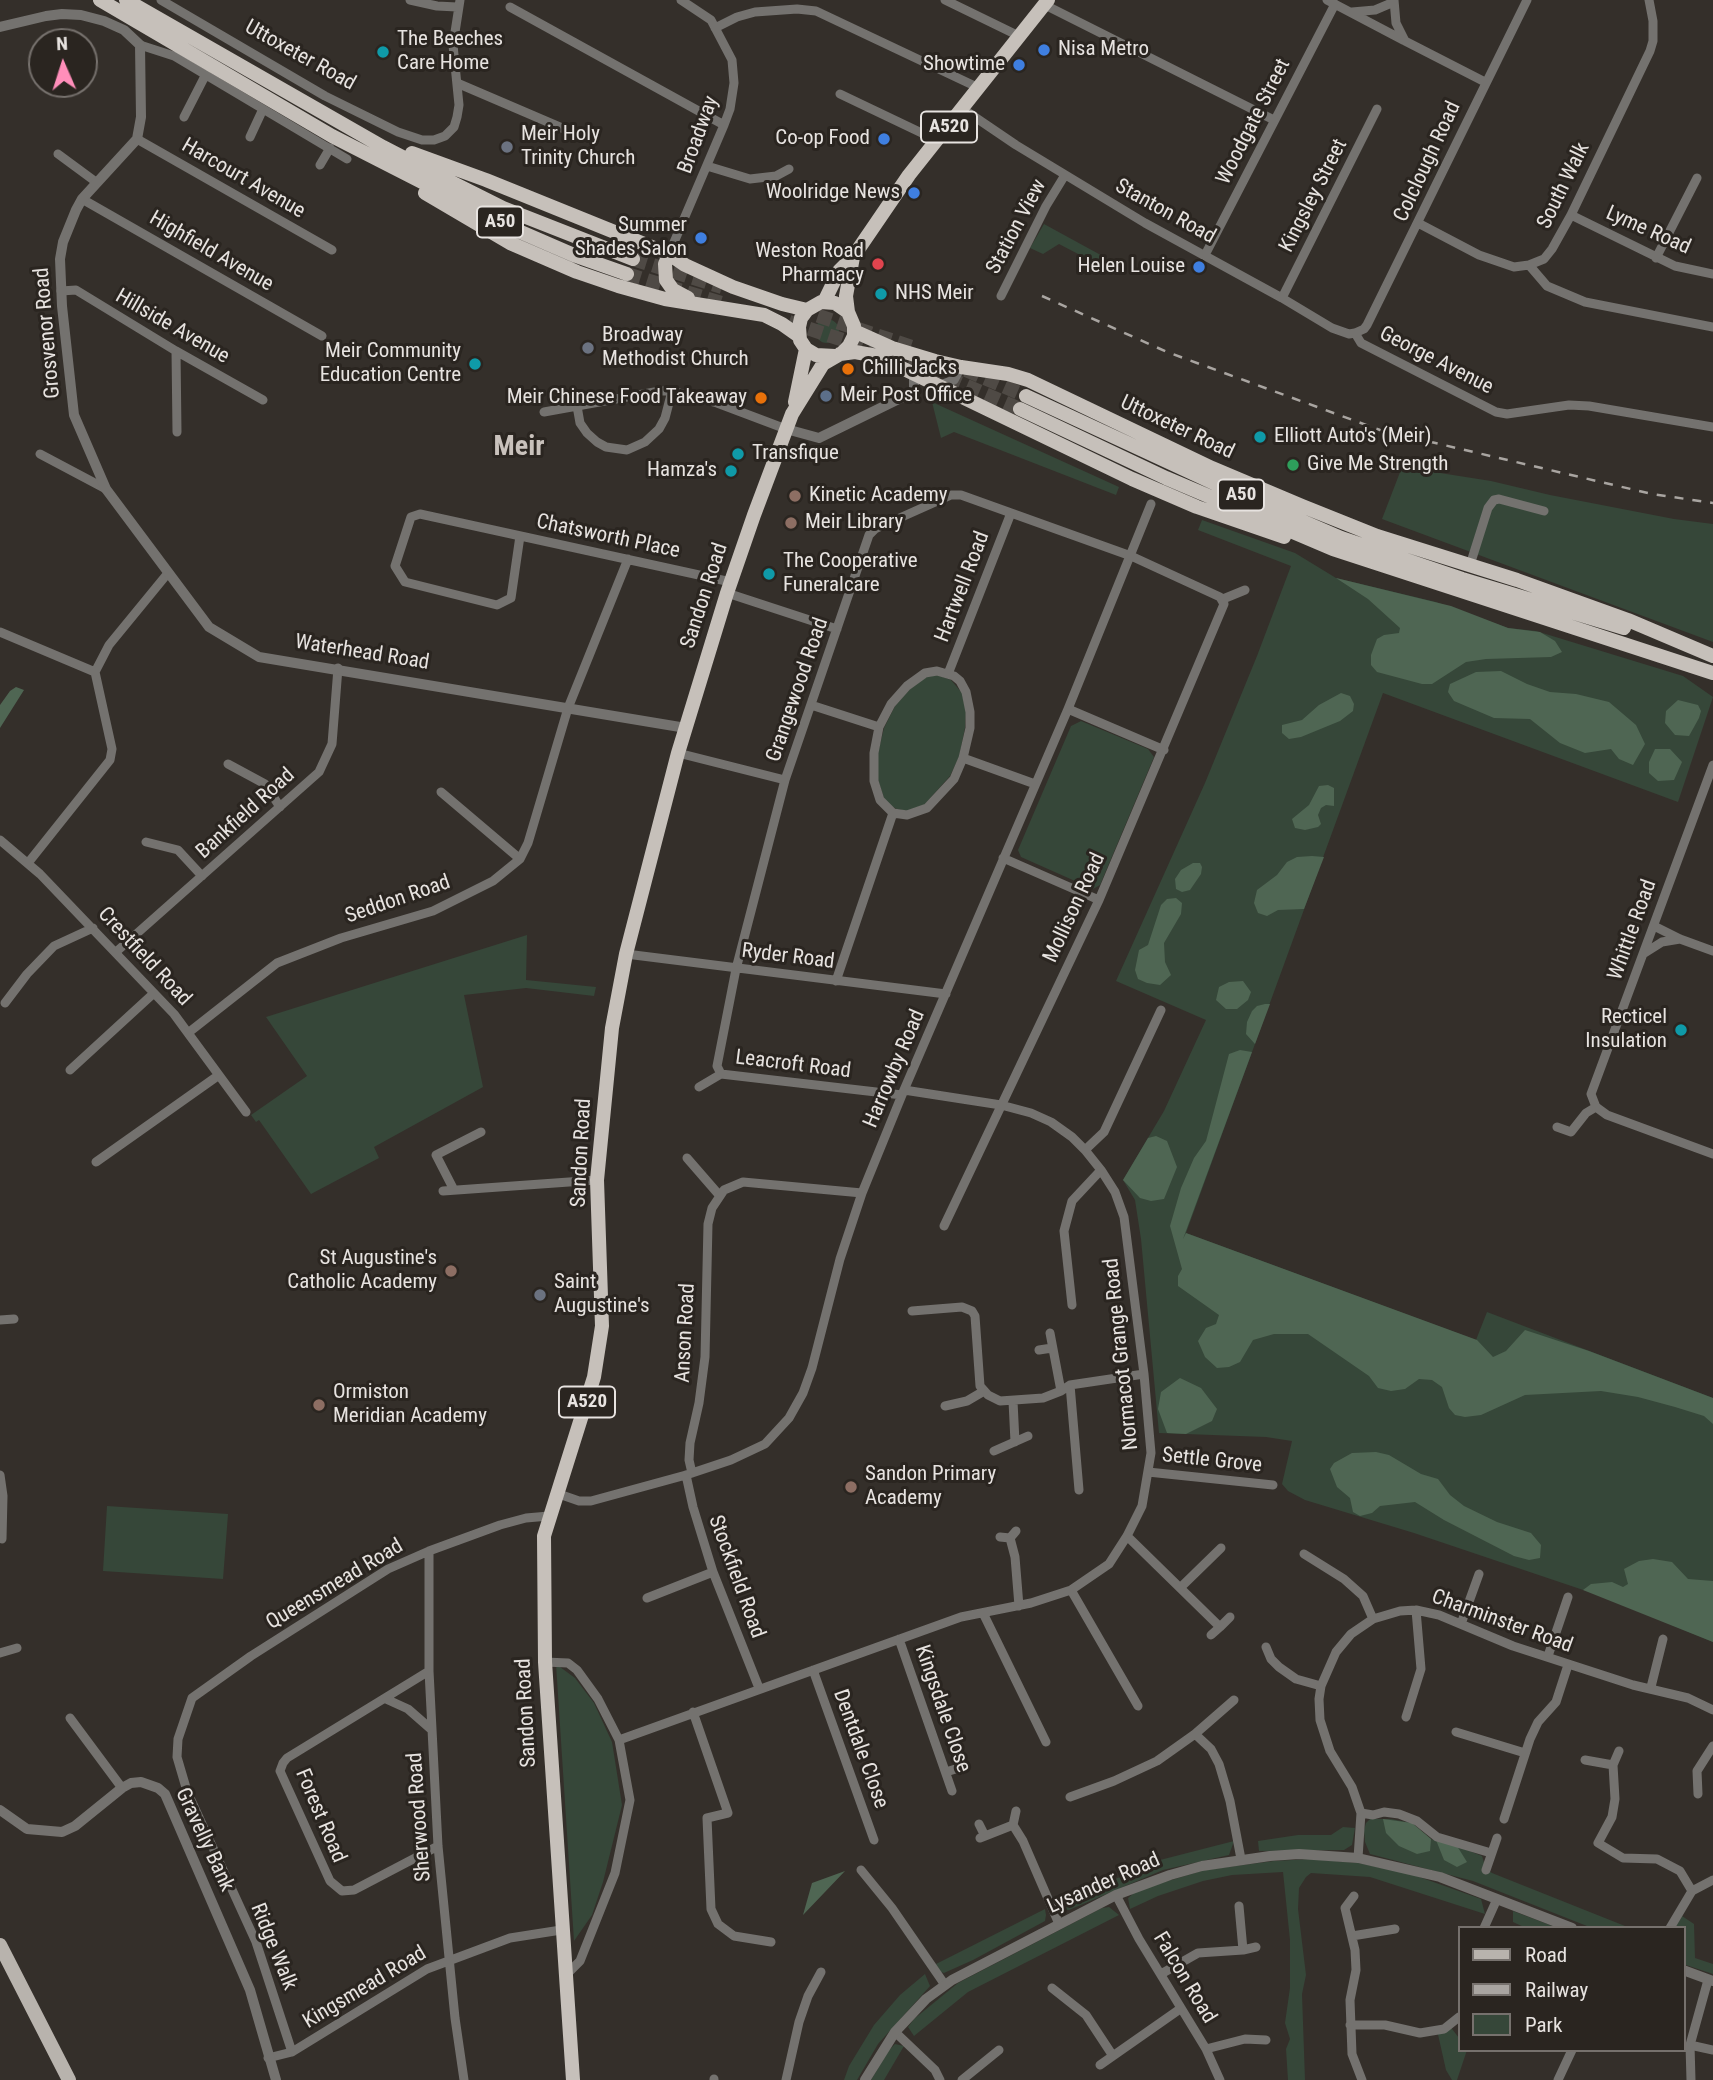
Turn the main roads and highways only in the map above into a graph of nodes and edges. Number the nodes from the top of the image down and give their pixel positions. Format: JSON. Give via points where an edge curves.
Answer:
{"nodes":[{"id":1,"x":100,"y":0,"type":"edge"},
{"id":2,"x":126,"y":0,"type":"edge"},
{"id":3,"x":1047,"y":3,"type":"edge"},
{"id":4,"x":364,"y":136,"type":"junction"},
{"id":5,"x":377,"y":159,"type":"junction"},
{"id":6,"x":669,"y":254,"type":"junction"},
{"id":7,"x":853,"y":257,"type":"junction"},
{"id":8,"x":633,"y":259,"type":"tunnel mouth"},
{"id":9,"x":627,"y":274,"type":"tunnel mouth"},
{"id":10,"x":824,"y":302,"type":"junction"},
{"id":11,"x":706,"y":305,"type":"junction"},
{"id":12,"x":807,"y":310,"type":"junction"},
{"id":13,"x":848,"y":312,"type":"junction"},
{"id":14,"x":855,"y":331,"type":"junction"},
{"id":15,"x":803,"y":342,"type":"junction"},
{"id":16,"x":837,"y":355,"type":"junction"},
{"id":17,"x":792,"y":414,"type":"junction"},
{"id":18,"x":1333,"y":549,"type":"junction"},
{"id":19,"x":1707,"y":654,"type":"edge"},
{"id":20,"x":1710,"y":673,"type":"edge"},
{"id":21,"x":0,"y":1945,"type":"edge"},
{"id":22,"x":69,"y":2080,"type":"edge"},
{"id":23,"x":573,"y":2080,"type":"edge"}],
"edges":[{"from":1,"to":5,"type":"highway","number":"A50"},
{"from":2,"to":4,"type":"highway","number":"A50"},
{"from":3,"to":7,"type":"highway","number":"A520","via":[[909,175]]},
{"from":4,"to":6,"type":"highway"},
{"from":4,"to":8,"type":"highway","number":"A50","via":[[503,208]]},
{"from":5,"to":9,"type":"highway","number":"A50","via":[[516,230]]},
{"from":5,"to":11,"type":"highway","via":[[434,200],[523,250],[618,286]]},
{"from":6,"to":11,"type":"highway","via":[[665,264],[669,285]]},
{"from":6,"to":12,"type":"highway","via":[[733,287]]},
{"from":7,"to":10,"type":"highway","number":"A520","via":[[839,271]]},
{"from":7,"to":13,"type":"highway","number":"A520"},
{"from":10,"to":12,"type":"highway"},
{"from":10,"to":13,"type":"highway"},
{"from":11,"to":15,"type":"highway","via":[[764,316]]},
{"from":12,"to":15,"type":"highway","via":[[799,327]]},
{"from":13,"to":14,"type":"highway"},
{"from":14,"to":16,"type":"highway","via":[[849,346]]},
{"from":14,"to":19,"type":"highway","name":"Uttoxeter Road","via":[[892,348],[1028,380],[1267,492],[1377,536],[1628,620]]},
{"from":15,"to":16,"type":"highway","via":[[816,355]]},
{"from":15,"to":17,"type":"highway","name":"Sandon Road","number":"A520"},
{"from":16,"to":17,"type":"highway","name":"Sandon Road","number":"A520","via":[[823,364]]},
{"from":16,"to":18,"type":"highway","via":[[877,356],[1197,507]]},
{"from":17,"to":23,"type":"highway","name":"Sandon Road","number":"A520","via":[[729,587],[678,753],[626,954],[612,1028],[597,1181],[602,1326],[594,1377],[544,1536],[545,1662]]},
{"from":18,"to":19,"type":"highway","number":"A50","via":[[1166,478],[1023,402],[1341,538]]},
{"from":18,"to":20,"type":"highway","number":"A50"},
{"from":21,"to":22,"type":"main road"}]}
